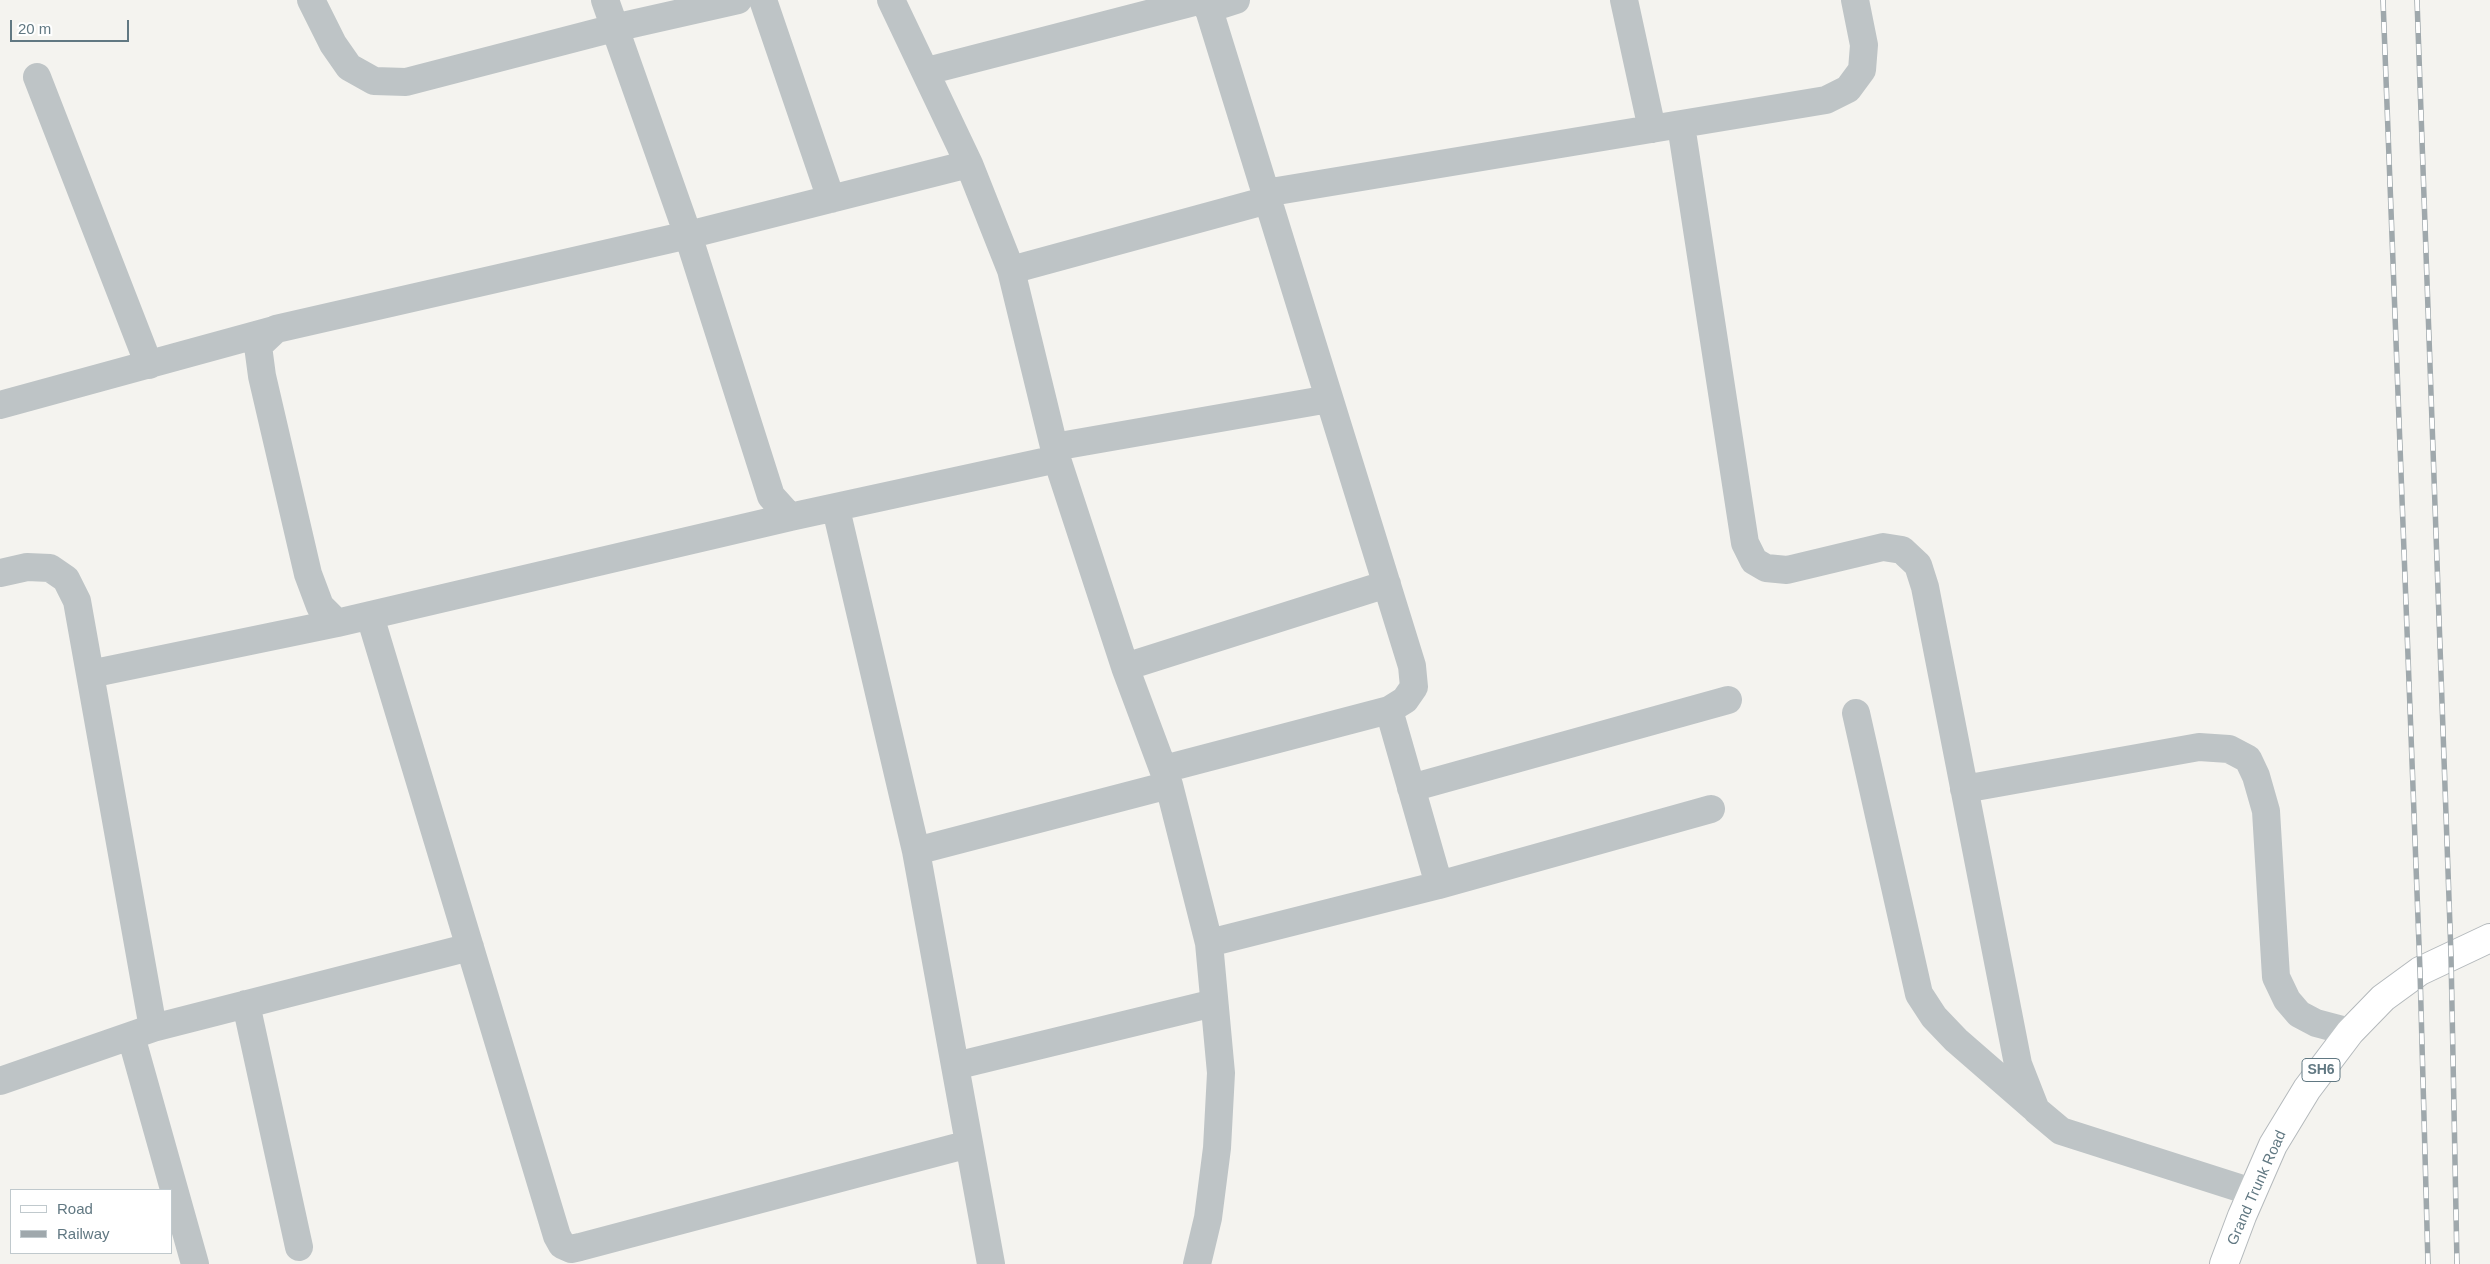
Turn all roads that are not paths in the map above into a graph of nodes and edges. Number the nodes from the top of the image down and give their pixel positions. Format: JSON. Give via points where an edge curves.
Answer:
{"nodes":[{"id":1,"x":312,"y":0,"type":"edge"},
{"id":2,"x":605,"y":0,"type":"edge"},
{"id":3,"x":738,"y":0,"type":"edge"},
{"id":4,"x":763,"y":0,"type":"edge"},
{"id":5,"x":891,"y":0,"type":"edge"},
{"id":6,"x":1236,"y":0,"type":"edge"},
{"id":7,"x":1624,"y":0,"type":"edge"},
{"id":8,"x":1855,"y":0,"type":"edge"},
{"id":9,"x":1206,"y":3,"type":"edge"},
{"id":10,"x":614,"y":28,"type":"junction"},
{"id":11,"x":927,"y":71,"type":"junction"},
{"id":12,"x":37,"y":77,"type":"dead end"},
{"id":13,"x":1681,"y":125,"type":"junction"},
{"id":14,"x":1652,"y":129,"type":"junction"},
{"id":15,"x":969,"y":164,"type":"junction"},
{"id":16,"x":1267,"y":196,"type":"junction"},
{"id":17,"x":831,"y":199,"type":"junction"},
{"id":18,"x":688,"y":236,"type":"junction"},
{"id":19,"x":1011,"y":270,"type":"junction"},
{"id":20,"x":276,"y":329,"type":"junction"},
{"id":21,"x":149,"y":365,"type":"junction"},
{"id":22,"x":1329,"y":399,"type":"junction"},
{"id":23,"x":0,"y":405,"type":"edge"},
{"id":24,"x":1056,"y":453,"type":"junction"},
{"id":25,"x":836,"y":509,"type":"junction"},
{"id":26,"x":790,"y":517,"type":"junction"},
{"id":27,"x":0,"y":573,"type":"edge"},
{"id":28,"x":1387,"y":584,"type":"junction"},
{"id":29,"x":370,"y":616,"type":"junction"},
{"id":30,"x":337,"y":623,"type":"junction"},
{"id":31,"x":1125,"y":667,"type":"junction"},
{"id":32,"x":90,"y":674,"type":"junction"},
{"id":33,"x":1728,"y":700,"type":"dead end"},
{"id":34,"x":1389,"y":710,"type":"junction"},
{"id":35,"x":1856,"y":713,"type":"dead end"},
{"id":36,"x":1166,"y":777,"type":"junction"},
{"id":37,"x":1411,"y":788,"type":"junction"},
{"id":38,"x":1964,"y":788,"type":"junction"},
{"id":39,"x":1711,"y":809,"type":"dead end"},
{"id":40,"x":916,"y":851,"type":"junction"},
{"id":41,"x":1440,"y":885,"type":"junction"},
{"id":42,"x":2490,"y":938,"type":"edge"},
{"id":43,"x":1209,"y":944,"type":"junction"},
{"id":44,"x":470,"y":947,"type":"junction"},
{"id":45,"x":246,"y":1004,"type":"junction"},
{"id":46,"x":1214,"y":1004,"type":"junction"},
{"id":47,"x":142,"y":1032,"type":"junction"},
{"id":48,"x":2350,"y":1032,"type":"junction"},
{"id":49,"x":955,"y":1066,"type":"junction"},
{"id":50,"x":0,"y":1081,"type":"edge"},
{"id":51,"x":2036,"y":1110,"type":"junction"},
{"id":52,"x":969,"y":1144,"type":"junction"},
{"id":53,"x":2252,"y":1192,"type":"junction"},
{"id":54,"x":299,"y":1247,"type":"dead end"},
{"id":55,"x":566,"y":1256,"type":"edge"},
{"id":56,"x":195,"y":1264,"type":"edge"},
{"id":57,"x":991,"y":1264,"type":"edge"},
{"id":58,"x":1197,"y":1264,"type":"edge"},
{"id":59,"x":2224,"y":1264,"type":"edge"}],
"edges":[{"from":1,"to":10,"type":"street","via":[[333,44],[349,67],[374,81],[406,82]]},
{"from":2,"to":10,"type":"street"},
{"from":3,"to":10,"type":"street"},
{"from":4,"to":17,"type":"street"},
{"from":5,"to":11,"type":"street"},
{"from":6,"to":9,"type":"street"},
{"from":7,"to":14,"type":"street"},
{"from":8,"to":13,"type":"street","via":[[1864,45],[1862,70],[1848,89],[1826,100]]},
{"from":9,"to":11,"type":"street"},
{"from":9,"to":16,"type":"street"},
{"from":10,"to":18,"type":"street"},
{"from":11,"to":15,"type":"street"},
{"from":12,"to":21,"type":"street"},
{"from":13,"to":14,"type":"street"},
{"from":13,"to":38,"type":"street","via":[[1745,543],[1754,561],[1766,568],[1787,570],[1883,547],[1902,550],[1918,565]]},
{"from":14,"to":16,"type":"street"},
{"from":15,"to":17,"type":"street"},
{"from":15,"to":19,"type":"street"},
{"from":16,"to":19,"type":"street"},
{"from":16,"to":22,"type":"street"},
{"from":17,"to":18,"type":"street"},
{"from":18,"to":20,"type":"street"},
{"from":18,"to":26,"type":"street","via":[[771,496]]},
{"from":19,"to":24,"type":"street"},
{"from":20,"to":21,"type":"street"},
{"from":20,"to":30,"type":"street","via":[[258,346],[262,376],[308,574],[320,606]]},
{"from":21,"to":23,"type":"street"},
{"from":22,"to":24,"type":"street"},
{"from":22,"to":28,"type":"street"},
{"from":24,"to":25,"type":"street"},
{"from":24,"to":31,"type":"street"},
{"from":25,"to":26,"type":"street"},
{"from":25,"to":40,"type":"street"},
{"from":26,"to":29,"type":"street"},
{"from":27,"to":32,"type":"street","via":[[27,567],[50,568],[66,579],[77,601]]},
{"from":28,"to":31,"type":"street"},
{"from":28,"to":34,"type":"street","via":[[1412,666],[1414,687],[1405,700]]},
{"from":29,"to":30,"type":"street"},
{"from":29,"to":44,"type":"street"},
{"from":30,"to":32,"type":"street"},
{"from":31,"to":36,"type":"street"},
{"from":32,"to":47,"type":"street"},
{"from":33,"to":37,"type":"street"},
{"from":34,"to":36,"type":"street"},
{"from":34,"to":37,"type":"street"},
{"from":35,"to":51,"type":"street","via":[[1919,994],[1934,1017],[1956,1040]]},
{"from":36,"to":40,"type":"street"},
{"from":36,"to":43,"type":"street"},
{"from":37,"to":41,"type":"street"},
{"from":38,"to":48,"type":"street","via":[[2199,746],[2229,749],[2248,760],[2266,811],[2276,977],[2287,1000],[2299,1014],[2316,1023]]},
{"from":38,"to":51,"type":"street","via":[[2018,1064]]},
{"from":39,"to":41,"type":"street"},
{"from":40,"to":49,"type":"street"},
{"from":41,"to":43,"type":"street"},
{"from":42,"to":48,"type":"main road","name":"Grand Trunk Road","number":"SH6","via":[[2420,971],[2383,998]]},
{"from":43,"to":46,"type":"street"},
{"from":44,"to":45,"type":"street"},
{"from":44,"to":55,"type":"street","via":[[557,1236]]},
{"from":45,"to":47,"type":"street"},
{"from":45,"to":54,"type":"street"},
{"from":46,"to":49,"type":"street"},
{"from":46,"to":58,"type":"street","via":[[1221,1072],[1219,1110],[1208,1218]]},
{"from":47,"to":50,"type":"street"},
{"from":47,"to":56,"type":"street"},
{"from":48,"to":53,"type":"main road","name":"Grand Trunk Road","number":"SH6","via":[[2307,1089],[2273,1145]]},
{"from":49,"to":52,"type":"street"},
{"from":51,"to":53,"type":"street","via":[[2060,1131]]},
{"from":52,"to":55,"type":"street"},
{"from":52,"to":57,"type":"street"},
{"from":53,"to":59,"type":"main road","name":"Grand Trunk Road","number":"SH6"}]}
